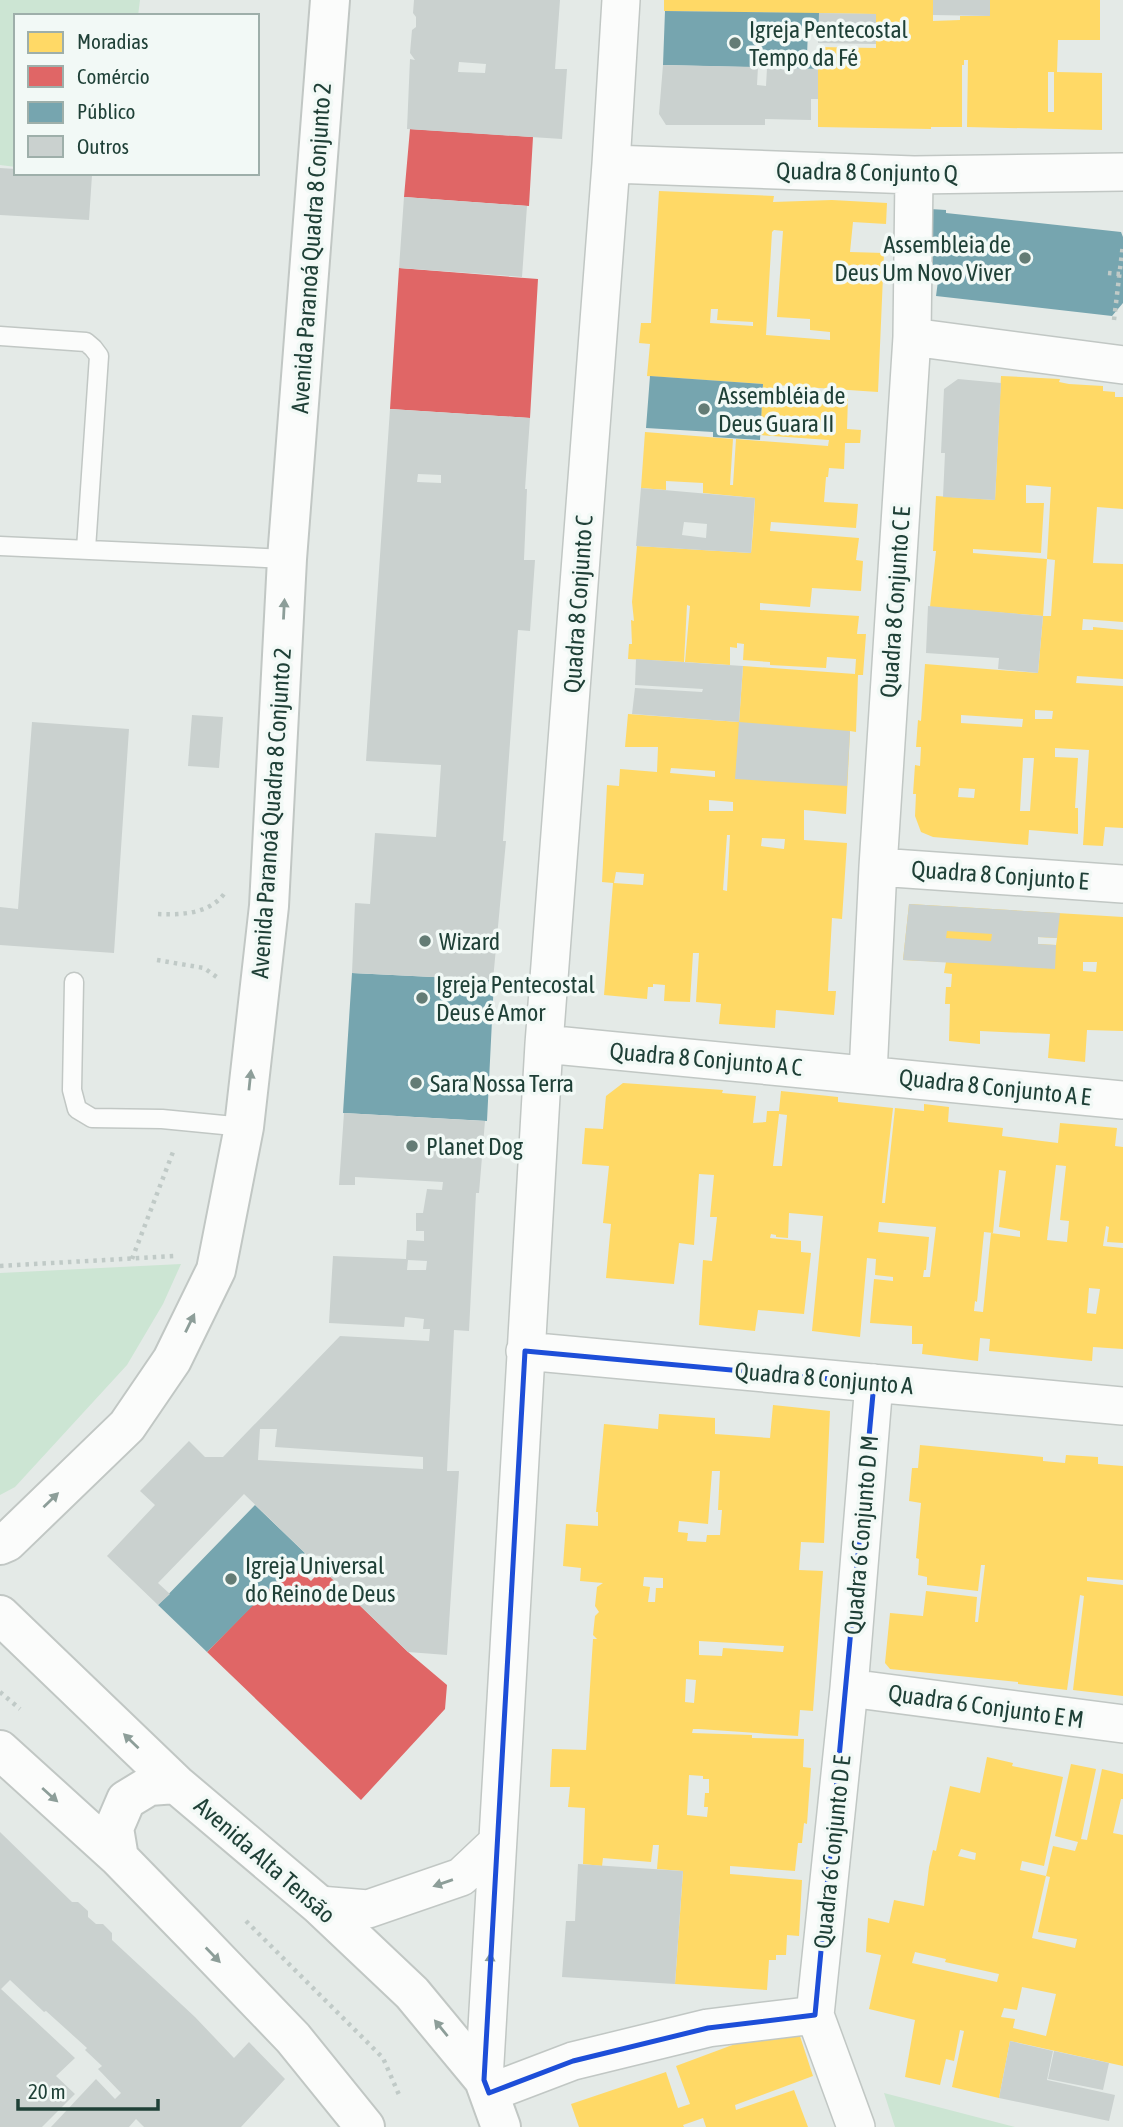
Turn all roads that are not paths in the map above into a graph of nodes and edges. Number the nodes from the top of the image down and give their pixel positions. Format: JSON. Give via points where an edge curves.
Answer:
{"nodes":[{"id":1,"x":330,"y":0,"type":"edge"},
{"id":2,"x":621,"y":0,"type":"edge"},
{"id":3,"x":611,"y":164,"type":"junction"},
{"id":4,"x":1123,"y":172,"type":"edge"},
{"id":5,"x":914,"y":175,"type":"junction"},
{"id":6,"x":0,"y":337,"type":"edge"},
{"id":7,"x":912,"y":337,"type":"junction"},
{"id":8,"x":1123,"y":365,"type":"edge"},
{"id":9,"x":0,"y":546,"type":"edge"},
{"id":10,"x":86,"y":549,"type":"junction"},
{"id":11,"x":287,"y":559,"type":"junction"},
{"id":12,"x":878,"y":867,"type":"junction"},
{"id":13,"x":1123,"y":884,"type":"edge"},
{"id":14,"x":74,"y":982,"type":"dead end"},
{"id":15,"x":544,"y":1044,"type":"junction"},
{"id":16,"x":868,"y":1074,"type":"junction"},
{"id":17,"x":1123,"y":1100,"type":"edge"},
{"id":18,"x":244,"y":1127,"type":"junction"},
{"id":19,"x":525,"y":1351,"type":"junction"},
{"id":20,"x":874,"y":1383,"type":"junction"},
{"id":21,"x":1123,"y":1406,"type":"edge"},
{"id":22,"x":0,"y":1545,"type":"edge"},
{"id":23,"x":0,"y":1615,"type":"edge"},
{"id":24,"x":849,"y":1688,"type":"junction"},
{"id":25,"x":1123,"y":1724,"type":"edge"},
{"id":26,"x":0,"y":1749,"type":"edge"},
{"id":27,"x":176,"y":1784,"type":"junction"},
{"id":28,"x":497,"y":1843,"type":"junction"},
{"id":29,"x":119,"y":1858,"type":"junction"},
{"id":30,"x":319,"y":1905,"type":"junction"},
{"id":31,"x":815,"y":2015,"type":"junction"},
{"id":32,"x":491,"y":2100,"type":"edge"},
{"id":33,"x":365,"y":2127,"type":"edge"},
{"id":34,"x":856,"y":2127,"type":"edge"}],
"edges":[{"from":1,"to":11,"type":"street","name":"Avenida Paranoá Quadra 8 Conjunto 2"},
{"from":2,"to":3,"type":"street","name":"Quadra 8 Conjunto C"},
{"from":3,"to":5,"type":"street","name":"Quadra 8 Conjunto Q"},
{"from":3,"to":15,"type":"street","name":"Quadra 8 Conjunto C"},
{"from":4,"to":5,"type":"street","name":"Quadra 8 Conjunto Q"},
{"from":5,"to":7,"type":"street"},
{"from":6,"to":10,"type":"lane","via":[[86,342],[99,356]]},
{"from":7,"to":8,"type":"street"},
{"from":7,"to":12,"type":"street","name":"Quadra 8 Conjunto C E"},
{"from":9,"to":10,"type":"lane"},
{"from":10,"to":11,"type":"lane"},
{"from":18,"to":11,"type":"street","name":"Avenida Paranoá Quadra 8 Conjunto 2","one_way":true,"via":[[269,906]]},
{"from":12,"to":13,"type":"street","name":"Quadra 8 Conjunto E"},
{"from":12,"to":16,"type":"street"},
{"from":14,"to":18,"type":"lane","via":[[72,1090],[77,1109],[84,1115]]},
{"from":15,"to":16,"type":"street","name":"Quadra 8 Conjunto A C"},
{"from":15,"to":19,"type":"street","name":"Quadra 8 Conjunto C"},
{"from":16,"to":17,"type":"street","name":"Quadra 8 Conjunto A E"},
{"from":22,"to":18,"type":"street","name":"Avenida Paranoá Quadra 8 Conjunto 2","one_way":true,"via":[[127,1426],[172,1360],[216,1270]]},
{"from":19,"to":20,"type":"street","name":"Quadra 8 Conjunto A"},
{"from":19,"to":28,"type":"street","name":"Quadra 8 Conjunto C"},
{"from":20,"to":21,"type":"street","name":"Quadra 8 Conjunto A"},
{"from":20,"to":24,"type":"street","name":"Quadra 6 Conjunto D M"},
{"from":27,"to":23,"type":"street","name":"Avenida Alta Tensão","one_way":true},
{"from":24,"to":25,"type":"street","name":"Quadra 6 Conjunto E M"},
{"from":24,"to":31,"type":"street","name":"Quadra 6 Conjunto D E"},
{"from":26,"to":29,"type":"street","one_way":true},
{"from":27,"to":29,"type":"street","via":[[149,1786],[126,1800],[114,1828]]},
{"from":27,"to":30,"type":"street","name":"Avenida Alta Tensão"},
{"from":28,"to":30,"type":"street","one_way":true,"via":[[461,1877],[368,1909]]},
{"from":32,"to":28,"type":"street","name":"Quadra 8 Conjunto C","one_way":true},
{"from":29,"to":33,"type":"street","one_way":true,"via":[[293,2038]]},
{"from":32,"to":30,"type":"street","name":"Avenida Alta Tensão","one_way":true,"via":[[412,1993]]},
{"from":31,"to":32,"type":"street","via":[[708,2028],[573,2062]]},
{"from":31,"to":34,"type":"street"}]}
